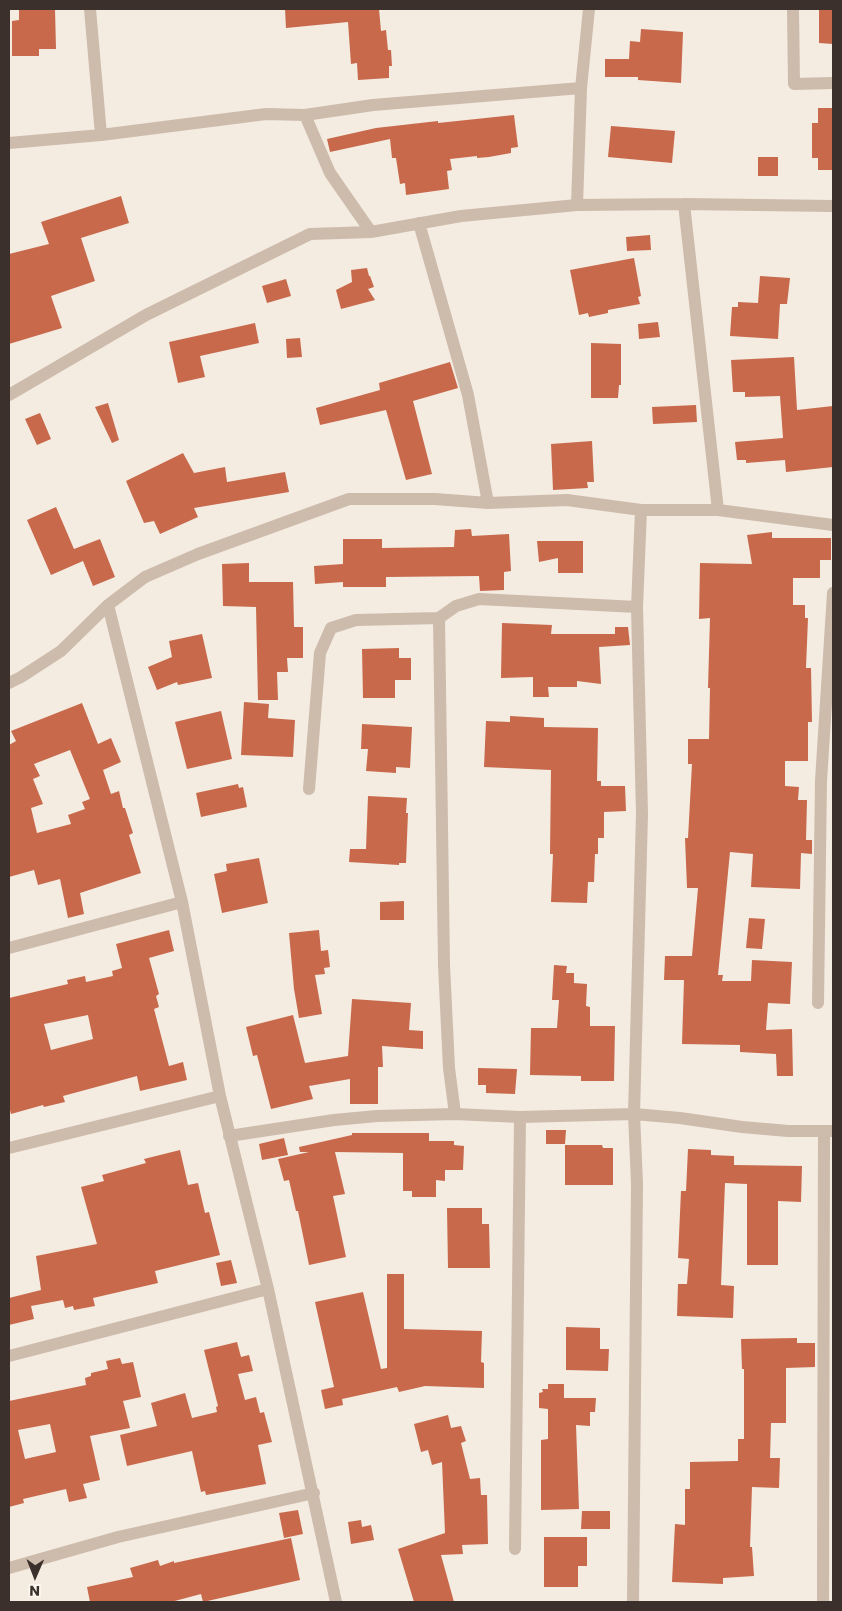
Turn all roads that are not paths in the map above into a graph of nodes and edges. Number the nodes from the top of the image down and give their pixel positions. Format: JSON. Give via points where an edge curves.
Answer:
{"nodes":[{"id":1,"x":90,"y":9,"type":"edge"},
{"id":2,"x":588,"y":9,"type":"edge"},
{"id":3,"x":794,"y":9,"type":"edge"},
{"id":4,"x":833,"y":83,"type":"edge"},
{"id":5,"x":581,"y":88,"type":"junction"},
{"id":6,"x":305,"y":115,"type":"junction"},
{"id":7,"x":101,"y":135,"type":"junction"},
{"id":8,"x":9,"y":142,"type":"edge"},
{"id":9,"x":684,"y":204,"type":"junction"},
{"id":10,"x":577,"y":206,"type":"junction"},
{"id":11,"x":833,"y":206,"type":"edge"},
{"id":12,"x":419,"y":224,"type":"junction"},
{"id":13,"x":371,"y":232,"type":"junction"},
{"id":14,"x":9,"y":395,"type":"edge"},
{"id":15,"x":488,"y":503,"type":"junction"},
{"id":16,"x":641,"y":510,"type":"junction"},
{"id":17,"x":718,"y":510,"type":"junction"},
{"id":18,"x":833,"y":525,"type":"edge"},
{"id":19,"x":833,"y":593,"type":"edge"},
{"id":20,"x":108,"y":605,"type":"junction"},
{"id":21,"x":637,"y":607,"type":"junction"},
{"id":22,"x":439,"y":618,"type":"junction"},
{"id":23,"x":9,"y":683,"type":"edge"},
{"id":24,"x":309,"y":789,"type":"dead end"},
{"id":25,"x":182,"y":902,"type":"junction"},
{"id":26,"x":9,"y":948,"type":"edge"},
{"id":27,"x":818,"y":1003,"type":"dead end"},
{"id":28,"x":220,"y":1096,"type":"junction"},
{"id":29,"x":454,"y":1114,"type":"junction"},
{"id":30,"x":634,"y":1114,"type":"junction"},
{"id":31,"x":520,"y":1118,"type":"junction"},
{"id":32,"x":828,"y":1131,"type":"edge"},
{"id":33,"x":229,"y":1136,"type":"junction"},
{"id":34,"x":9,"y":1148,"type":"edge"},
{"id":35,"x":268,"y":1289,"type":"junction"},
{"id":36,"x":9,"y":1356,"type":"edge"},
{"id":37,"x":314,"y":1492,"type":"junction"},
{"id":38,"x":516,"y":1549,"type":"dead end"},
{"id":39,"x":9,"y":1568,"type":"edge"},
{"id":40,"x":336,"y":1602,"type":"edge"},
{"id":41,"x":633,"y":1602,"type":"edge"},
{"id":42,"x":823,"y":1602,"type":"edge"}],
"edges":[{"from":1,"to":7,"type":"street"},
{"from":2,"to":5,"type":"street"},
{"from":3,"to":4,"type":"street","via":[[794,84]]},
{"from":5,"to":6,"type":"street","via":[[373,105]]},
{"from":5,"to":10,"type":"street"},
{"from":6,"to":7,"type":"street","via":[[266,114]]},
{"from":6,"to":13,"type":"street","via":[[330,173]]},
{"from":7,"to":8,"type":"street"},
{"from":9,"to":10,"type":"street"},
{"from":9,"to":11,"type":"street"},
{"from":9,"to":17,"type":"street"},
{"from":10,"to":12,"type":"street","via":[[461,216]]},
{"from":12,"to":13,"type":"street"},
{"from":12,"to":15,"type":"street","via":[[468,395]]},
{"from":13,"to":14,"type":"street","via":[[310,234],[146,315]]},
{"from":15,"to":16,"type":"street","via":[[567,500]]},
{"from":15,"to":20,"type":"street","via":[[350,498],[145,577]]},
{"from":16,"to":17,"type":"street"},
{"from":16,"to":21,"type":"street"},
{"from":17,"to":18,"type":"street"},
{"from":19,"to":27,"type":"street","via":[[821,780]]},
{"from":20,"to":23,"type":"street","via":[[61,651]]},
{"from":20,"to":25,"type":"street"},
{"from":21,"to":22,"type":"street","via":[[479,599],[456,606]]},
{"from":21,"to":30,"type":"street","via":[[642,814]]},
{"from":22,"to":24,"type":"street","via":[[356,620],[332,628],[320,653]]},
{"from":22,"to":29,"type":"street","via":[[444,965]]},
{"from":25,"to":26,"type":"street"},
{"from":25,"to":28,"type":"street"},
{"from":28,"to":33,"type":"street"},
{"from":28,"to":34,"type":"street"},
{"from":29,"to":31,"type":"street"},
{"from":29,"to":33,"type":"street","via":[[334,1120]]},
{"from":30,"to":31,"type":"street"},
{"from":30,"to":32,"type":"street","via":[[742,1127]]},
{"from":30,"to":41,"type":"street","via":[[637,1184]]},
{"from":31,"to":38,"type":"street"},
{"from":32,"to":42,"type":"street"},
{"from":33,"to":35,"type":"street"},
{"from":35,"to":36,"type":"street"},
{"from":35,"to":37,"type":"street"},
{"from":37,"to":39,"type":"street","via":[[118,1537]]},
{"from":37,"to":40,"type":"street"}]}
